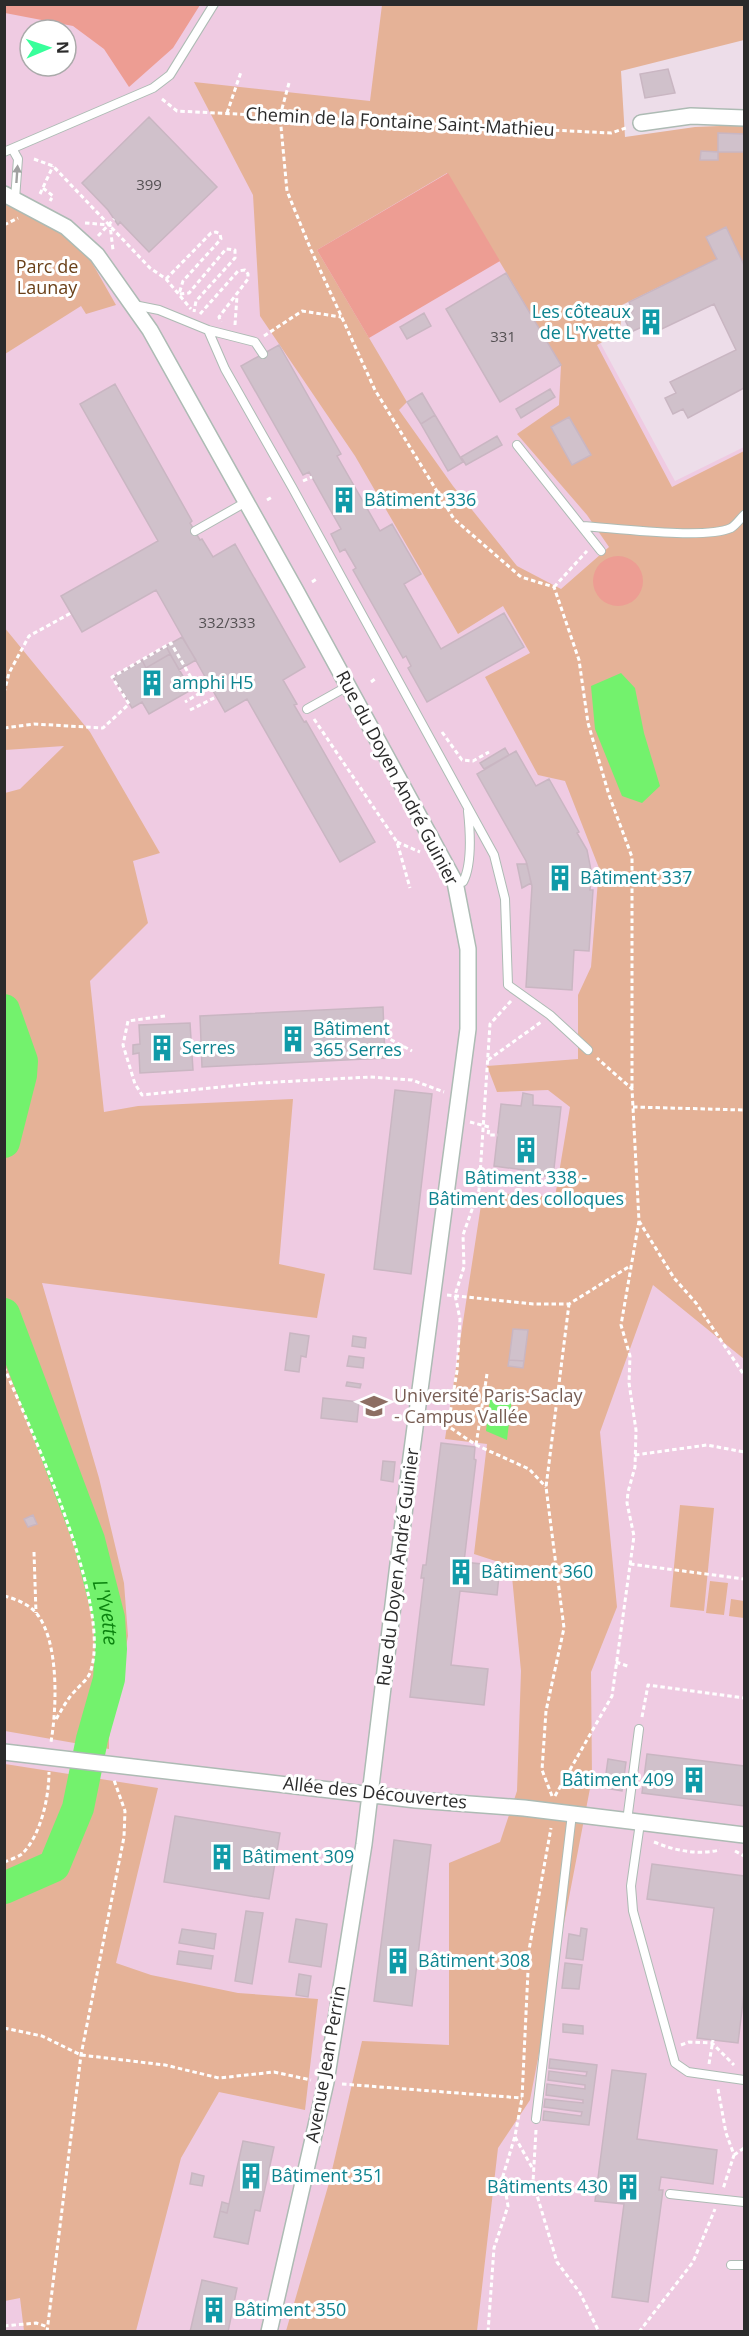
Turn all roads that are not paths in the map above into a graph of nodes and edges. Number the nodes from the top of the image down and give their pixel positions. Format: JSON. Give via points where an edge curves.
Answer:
{"nodes":[{"id":1,"x":214,"y":4,"type":"edge"},
{"id":2,"x":744,"y":118,"type":"edge"},
{"id":3,"x":641,"y":123,"type":"road end"},
{"id":4,"x":9,"y":151,"type":"edge"},
{"id":5,"x":10,"y":196,"type":"edge"},
{"id":6,"x":133,"y":305,"type":"junction"},
{"id":7,"x":208,"y":330,"type":"junction"},
{"id":8,"x":263,"y":354,"type":"dead end"},
{"id":9,"x":517,"y":445,"type":"dead end"},
{"id":10,"x":246,"y":502,"type":"junction"},
{"id":11,"x":744,"y":515,"type":"edge"},
{"id":12,"x":582,"y":526,"type":"junction"},
{"id":13,"x":195,"y":531,"type":"dead end"},
{"id":14,"x":601,"y":551,"type":"dead end"},
{"id":15,"x":348,"y":686,"type":"junction"},
{"id":16,"x":307,"y":709,"type":"road end"},
{"id":17,"x":467,"y":805,"type":"junction"},
{"id":18,"x":455,"y":882,"type":"junction"},
{"id":19,"x":588,"y":1050,"type":"road end"},
{"id":20,"x":639,"y":1729,"type":"road end"},
{"id":21,"x":4,"y":1752,"type":"edge"},
{"id":22,"x":370,"y":1794,"type":"junction"},
{"id":23,"x":572,"y":1814,"type":"junction"},
{"id":24,"x":635,"y":1826,"type":"junction"},
{"id":25,"x":744,"y":1835,"type":"edge"},
{"id":26,"x":744,"y":2080,"type":"edge"},
{"id":27,"x":536,"y":2119,"type":"road end"},
{"id":28,"x":670,"y":2194,"type":"dead end"},
{"id":29,"x":744,"y":2202,"type":"edge"},
{"id":30,"x":731,"y":2265,"type":"dead end"},
{"id":31,"x":744,"y":2265,"type":"edge"},
{"id":32,"x":269,"y":2331,"type":"edge"}],
"edges":[{"from":1,"to":4,"type":"lane","via":[[170,75],[153,88]]},
{"from":2,"to":3,"type":"street","via":[[690,116]]},
{"from":5,"to":4,"type":"lane","one_way":true,"via":[[18,159]]},
{"from":5,"to":6,"type":"street","name":"Rue du Doyen André Guinier","via":[[66,226],[89,248]]},
{"from":6,"to":7,"type":"lane","via":[[159,310]]},
{"from":6,"to":10,"type":"street","name":"Rue du Doyen André Guinier"},
{"from":7,"to":8,"type":"lane","via":[[255,342]]},
{"from":7,"to":17,"type":"lane","via":[[225,369]]},
{"from":9,"to":12,"type":"lane"},
{"from":10,"to":13,"type":"lane"},
{"from":10,"to":15,"type":"street","name":"Rue du Doyen André Guinier"},
{"from":11,"to":12,"type":"lane","via":[[733,527],[715,532]]},
{"from":12,"to":14,"type":"lane"},
{"from":15,"to":16,"type":"lane"},
{"from":15,"to":18,"type":"street","name":"Rue du Doyen André Guinier"},
{"from":17,"to":18,"type":"lane","via":[[470,832],[466,875],[463,882]]},
{"from":17,"to":19,"type":"lane","via":[[495,858],[505,899],[508,986],[550,1015]]},
{"from":18,"to":22,"type":"street","name":"Rue du Doyen André Guinier","via":[[468,949],[468,1029]]},
{"from":20,"to":24,"type":"lane"},
{"from":21,"to":22,"type":"street","name":"Allée des Découvertes","via":[[49,1764],[66,1758]]},
{"from":22,"to":23,"type":"street","name":"Allée des Découvertes"},
{"from":22,"to":32,"type":"street","name":"Avenue Jean Perrin","via":[[326,2082]]},
{"from":23,"to":24,"type":"street","name":"Allée des Découvertes"},
{"from":23,"to":27,"type":"lane"},
{"from":24,"to":25,"type":"street","name":"Allée des Découvertes"},
{"from":24,"to":26,"type":"lane","via":[[633,1911],[675,2062],[688,2072]]},
{"from":28,"to":29,"type":"lane"},
{"from":30,"to":31,"type":"lane"}]}
